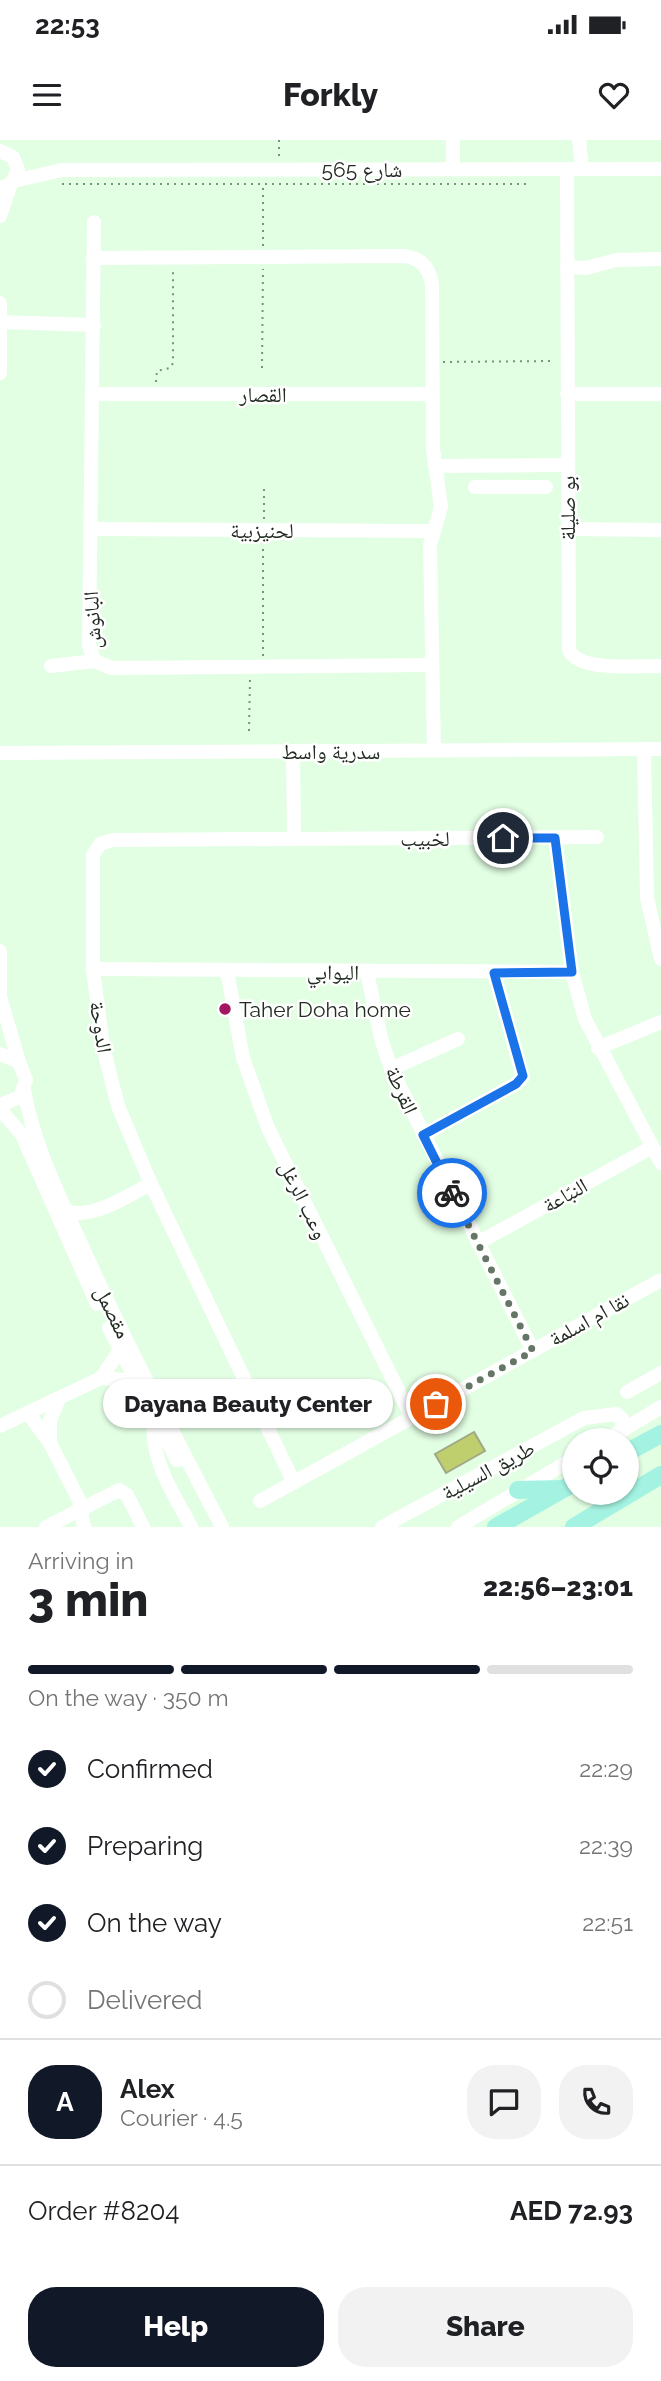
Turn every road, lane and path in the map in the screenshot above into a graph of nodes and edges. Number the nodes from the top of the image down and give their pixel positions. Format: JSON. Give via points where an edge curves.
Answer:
{"nodes":[{"id":1,"x":6,"y":140,"type":"edge"},
{"id":2,"x":279,"y":140,"type":"edge"},
{"id":3,"x":453,"y":140,"type":"edge"},
{"id":4,"x":579,"y":140,"type":"edge"},
{"id":5,"x":9,"y":156,"type":"edge"},
{"id":6,"x":279,"y":169,"type":"junction"},
{"id":7,"x":453,"y":169,"type":"junction"},
{"id":8,"x":575,"y":169,"type":"junction"},
{"id":9,"x":661,"y":169,"type":"edge"},
{"id":10,"x":62,"y":170,"type":"junction"},
{"id":11,"x":50,"y":184,"type":"dead end"},
{"id":12,"x":263,"y":184,"type":"junction"},
{"id":13,"x":527,"y":184,"type":"dead end"},
{"id":14,"x":8,"y":185,"type":"edge"},
{"id":15,"x":0,"y":216,"type":"edge"},
{"id":16,"x":94,"y":222,"type":"dead end"},
{"id":17,"x":263,"y":257,"type":"junction"},
{"id":18,"x":93,"y":258,"type":"junction"},
{"id":19,"x":173,"y":258,"type":"junction"},
{"id":20,"x":661,"y":259,"type":"edge"},
{"id":21,"x":567,"y":267,"type":"junction"},
{"id":22,"x":0,"y":303,"type":"edge"},
{"id":23,"x":0,"y":323,"type":"edge"},
{"id":24,"x":94,"y":325,"type":"junction"},
{"id":25,"x":551,"y":361,"type":"dead end"},
{"id":26,"x":432,"y":362,"type":"junction"},
{"id":27,"x":262,"y":368,"type":"dead end"},
{"id":28,"x":0,"y":373,"type":"edge"},
{"id":29,"x":93,"y":394,"type":"junction"},
{"id":30,"x":156,"y":394,"type":"junction"},
{"id":31,"x":432,"y":394,"type":"junction"},
{"id":32,"x":567,"y":394,"type":"junction"},
{"id":33,"x":661,"y":394,"type":"edge"},
{"id":34,"x":567,"y":465,"type":"junction"},
{"id":35,"x":435,"y":466,"type":"junction"},
{"id":36,"x":510,"y":466,"type":"junction"},
{"id":37,"x":475,"y":487,"type":"dead end"},
{"id":38,"x":510,"y":487,"type":"junction"},
{"id":39,"x":546,"y":487,"type":"dead end"},
{"id":40,"x":264,"y":489,"type":"dead end"},
{"id":41,"x":91,"y":529,"type":"junction"},
{"id":42,"x":567,"y":529,"type":"junction"},
{"id":43,"x":263,"y":530,"type":"junction"},
{"id":44,"x":661,"y":530,"type":"edge"},
{"id":45,"x":432,"y":531,"type":"junction"},
{"id":46,"x":95,"y":661,"type":"junction"},
{"id":47,"x":431,"y":665,"type":"junction"},
{"id":48,"x":51,"y":666,"type":"dead end"},
{"id":49,"x":661,"y":666,"type":"edge"},
{"id":50,"x":256,"y":667,"type":"junction"},
{"id":51,"x":249,"y":731,"type":"dead end"},
{"id":52,"x":644,"y":749,"type":"junction"},
{"id":53,"x":661,"y":749,"type":"edge"},
{"id":54,"x":433,"y":750,"type":"junction"},
{"id":55,"x":293,"y":751,"type":"junction"},
{"id":56,"x":0,"y":752,"type":"edge"},
{"id":57,"x":597,"y":837,"type":"dead end"},
{"id":58,"x":555,"y":838,"type":"junction"},
{"id":59,"x":294,"y":839,"type":"junction"},
{"id":60,"x":92,"y":861,"type":"joint"},
{"id":61,"x":0,"y":951,"type":"edge"},
{"id":62,"x":661,"y":960,"type":"edge"},
{"id":63,"x":93,"y":969,"type":"junction"},
{"id":64,"x":227,"y":971,"type":"junction"},
{"id":65,"x":367,"y":972,"type":"junction"},
{"id":66,"x":572,"y":972,"type":"junction"},
{"id":67,"x":494,"y":973,"type":"junction"},
{"id":68,"x":0,"y":1002,"type":"edge"},
{"id":69,"x":661,"y":1022,"type":"edge"},
{"id":70,"x":458,"y":1039,"type":"dead end"},
{"id":71,"x":598,"y":1048,"type":"junction"},
{"id":72,"x":0,"y":1054,"type":"edge"},
{"id":73,"x":19,"y":1062,"type":"junction"},
{"id":74,"x":391,"y":1069,"type":"junction"},
{"id":75,"x":24,"y":1089,"type":"junction"},
{"id":76,"x":0,"y":1107,"type":"edge"},
{"id":77,"x":423,"y":1135,"type":"junction"},
{"id":78,"x":652,"y":1147,"type":"junction"},
{"id":79,"x":661,"y":1163,"type":"edge"},
{"id":80,"x":151,"y":1184,"type":"junction"},
{"id":81,"x":66,"y":1211,"type":"junction"},
{"id":82,"x":91,"y":1212,"type":"junction"},
{"id":83,"x":76,"y":1234,"type":"junction"},
{"id":84,"x":478,"y":1243,"type":"junction"},
{"id":85,"x":661,"y":1280,"type":"edge"},
{"id":86,"x":120,"y":1350,"type":"junction"},
{"id":87,"x":533,"y":1351,"type":"junction"},
{"id":88,"x":661,"y":1373,"type":"edge"},
{"id":89,"x":101,"y":1378,"type":"junction"},
{"id":90,"x":136,"y":1381,"type":"junction"},
{"id":91,"x":627,"y":1392,"type":"dead end"},
{"id":92,"x":59,"y":1399,"type":"junction"},
{"id":93,"x":661,"y":1407,"type":"edge"},
{"id":94,"x":28,"y":1413,"type":"junction"},
{"id":95,"x":154,"y":1417,"type":"junction"},
{"id":96,"x":412,"y":1418,"type":"junction"},
{"id":97,"x":0,"y":1426,"type":"edge"},
{"id":98,"x":567,"y":1428,"type":"edge"},
{"id":99,"x":623,"y":1428,"type":"edge"},
{"id":100,"x":628,"y":1428,"type":"edge"},
{"id":101,"x":562,"y":1431,"type":"edge"},
{"id":102,"x":661,"y":1434,"type":"edge"},
{"id":103,"x":50,"y":1443,"type":"junction"},
{"id":104,"x":639,"y":1447,"type":"edge"},
{"id":105,"x":562,"y":1465,"type":"edge"},
{"id":106,"x":661,"y":1475,"type":"edge"},
{"id":107,"x":294,"y":1483,"type":"junction"},
{"id":108,"x":661,"y":1483,"type":"edge"},
{"id":109,"x":562,"y":1486,"type":"edge"},
{"id":110,"x":640,"y":1488,"type":"junction"},
{"id":111,"x":562,"y":1489,"type":"edge"},
{"id":112,"x":518,"y":1490,"type":"junction"},
{"id":113,"x":260,"y":1501,"type":"dead end"},
{"id":114,"x":80,"y":1522,"type":"edge"},
{"id":115,"x":46,"y":1527,"type":"edge"},
{"id":116,"x":143,"y":1527,"type":"edge"},
{"id":117,"x":191,"y":1527,"type":"edge"},
{"id":118,"x":212,"y":1527,"type":"edge"},
{"id":119,"x":222,"y":1527,"type":"edge"},
{"id":120,"x":382,"y":1527,"type":"edge"},
{"id":121,"x":458,"y":1527,"type":"edge"},
{"id":122,"x":496,"y":1527,"type":"edge"},
{"id":123,"x":574,"y":1527,"type":"edge"}],
"edges":[{"from":1,"to":5,"type":"street"},
{"from":2,"to":6,"type":"path"},
{"from":3,"to":7,"type":"street"},
{"from":4,"to":8,"type":"street","name":"بو صليلة"},
{"from":5,"to":10,"type":"street","name":"شارع 565"},
{"from":5,"to":14,"type":"street","via":[[18,170]]},
{"from":6,"to":7,"type":"street","name":"شارع 565"},
{"from":6,"to":10,"type":"street","name":"شارع 565"},
{"from":7,"to":8,"type":"street","name":"شارع 565"},
{"from":8,"to":9,"type":"street","name":"شارع 565"},
{"from":8,"to":21,"type":"street","name":"بو صليلة"},
{"from":10,"to":14,"type":"street","name":"شارع 565"},
{"from":11,"to":12,"type":"path"},
{"from":12,"to":13,"type":"path"},
{"from":12,"to":17,"type":"path"},
{"from":14,"to":15,"type":"street"},
{"from":16,"to":18,"type":"street","name":"البانوش"},
{"from":17,"to":19,"type":"street"},
{"from":17,"to":26,"type":"street","via":[[404,256],[418,260],[431,277]]},
{"from":17,"to":27,"type":"path"},
{"from":18,"to":19,"type":"street"},
{"from":18,"to":24,"type":"street","name":"البانوش"},
{"from":19,"to":30,"type":"path","via":[[173,363],[157,371]]},
{"from":20,"to":21,"type":"street"},
{"from":21,"to":32,"type":"street","name":"بو صليلة"},
{"from":22,"to":23,"type":"street"},
{"from":23,"to":24,"type":"street"},
{"from":23,"to":28,"type":"street"},
{"from":24,"to":29,"type":"street","name":"البانوش"},
{"from":25,"to":26,"type":"path"},
{"from":26,"to":31,"type":"street"},
{"from":29,"to":30,"type":"street","name":"القصار"},
{"from":29,"to":41,"type":"street","name":"البانوش"},
{"from":30,"to":31,"type":"street","name":"القصار"},
{"from":31,"to":35,"type":"street"},
{"from":32,"to":33,"type":"street"},
{"from":32,"to":34,"type":"street","name":"بو صليلة"},
{"from":34,"to":36,"type":"street"},
{"from":34,"to":42,"type":"street","name":"بو صليلة"},
{"from":35,"to":36,"type":"street"},
{"from":35,"to":45,"type":"street","via":[[441,512]]},
{"from":36,"to":38,"type":"street"},
{"from":37,"to":38,"type":"street"},
{"from":38,"to":39,"type":"street"},
{"from":40,"to":43,"type":"path"},
{"from":41,"to":43,"type":"street","name":"لحنيزبية"},
{"from":41,"to":46,"type":"street","name":"البانوش","via":[[89,646]]},
{"from":42,"to":44,"type":"street"},
{"from":42,"to":49,"type":"street","name":"بو صليلة","via":[[572,657],[586,664]]},
{"from":43,"to":45,"type":"street","name":"لحنيزبية"},
{"from":43,"to":50,"type":"path"},
{"from":45,"to":47,"type":"street"},
{"from":46,"to":48,"type":"street"},
{"from":46,"to":50,"type":"street","name":"البانوش","via":[[111,668]]},
{"from":47,"to":50,"type":"street","name":"البانوش"},
{"from":47,"to":54,"type":"street"},
{"from":50,"to":51,"type":"path"},
{"from":52,"to":53,"type":"street","name":"سدرية واسط"},
{"from":52,"to":54,"type":"street","name":"سدرية واسط"},
{"from":52,"to":62,"type":"street","via":[[648,898]]},
{"from":54,"to":55,"type":"street","name":"سدرية واسط"},
{"from":55,"to":56,"type":"street","name":"سدرية واسط"},
{"from":55,"to":59,"type":"street"},
{"from":57,"to":58,"type":"street","name":"لخبيب"},
{"from":58,"to":59,"type":"street","name":"لخبيب"},
{"from":58,"to":66,"type":"street"},
{"from":59,"to":60,"type":"street","name":"لخبيب","via":[[113,840],[100,844]]},
{"from":60,"to":63,"type":"street","name":"الدوحة"},
{"from":61,"to":68,"type":"street"},
{"from":63,"to":64,"type":"street","name":"اليوابي"},
{"from":63,"to":80,"type":"street","name":"الدوحة","via":[[103,1047],[118,1106]]},
{"from":64,"to":65,"type":"street","name":"اليوابي"},
{"from":64,"to":96,"type":"street","name":"وعب الرغل","via":[[243,1058],[268,1128]]},
{"from":65,"to":67,"type":"street","name":"اليوابي"},
{"from":65,"to":74,"type":"street","name":"القرطة"},
{"from":66,"to":67,"type":"street","name":"اليوابي"},
{"from":66,"to":71,"type":"street","via":[[584,1019]]},
{"from":67,"to":77,"type":"street","via":[[523,1076]]},
{"from":68,"to":73,"type":"street"},
{"from":69,"to":71,"type":"street"},
{"from":70,"to":74,"type":"street"},
{"from":71,"to":78,"type":"street"},
{"from":72,"to":73,"type":"street"},
{"from":73,"to":75,"type":"street","name":"مقصمل","via":[[26,1080]]},
{"from":74,"to":77,"type":"street","name":"القرطة"},
{"from":75,"to":76,"type":"street","via":[[13,1102]]},
{"from":75,"to":81,"type":"street","name":"مقصمل","via":[[29,1116]]},
{"from":76,"to":86,"type":"street","name":"مقصمل","via":[[22,1135]]},
{"from":77,"to":84,"type":"street","name":"القرطة"},
{"from":78,"to":79,"type":"street"},
{"from":78,"to":84,"type":"street","name":"النبّاعة"},
{"from":80,"to":82,"type":"street"},
{"from":80,"to":107,"type":"street","name":"الدوحة"},
{"from":81,"to":82,"type":"street"},
{"from":81,"to":83,"type":"street","name":"مقصمل"},
{"from":82,"to":83,"type":"street"},
{"from":83,"to":119,"type":"street","name":"مقصمل"},
{"from":84,"to":87,"type":"street","name":"القرطة"},
{"from":85,"to":87,"type":"street","name":"نقا ام اسلمة"},
{"from":86,"to":89,"type":"street"},
{"from":86,"to":90,"type":"street","name":"مقصمل"},
{"from":87,"to":96,"type":"street","name":"نقا ام اسلمة"},
{"from":88,"to":91,"type":"street"},
{"from":89,"to":90,"type":"street"},
{"from":89,"to":92,"type":"street"},
{"from":90,"to":95,"type":"street","name":"مقصمل"},
{"from":92,"to":94,"type":"street"},
{"from":92,"to":103,"type":"street","via":[[50,1420]]},
{"from":93,"to":100,"type":"street"},
{"from":94,"to":97,"type":"street"},
{"from":94,"to":103,"type":"street"},
{"from":95,"to":117,"type":"street","via":[[158,1464]]},
{"from":95,"to":118,"type":"street","name":"مقصمل"},
{"from":96,"to":107,"type":"street","name":"نقا ام اسلمة"},
{"from":98,"to":99,"type":"street","name":"طريق السيلية","via":[[584,1419],[616,1414]]},
{"from":101,"to":120,"type":"street","name":"طريق السيلية"},
{"from":102,"to":104,"type":"main road"},
{"from":103,"to":114,"type":"street","via":[[79,1500]]},
{"from":105,"to":112,"type":"street","name":"طريق السيلية"},
{"from":106,"to":110,"type":"main road"},
{"from":107,"to":113,"type":"street","name":"نقا ام اسلمة"},
{"from":108,"to":110,"type":"street"},
{"from":109,"to":112,"type":"main road"},
{"from":110,"to":123,"type":"main road"},
{"from":111,"to":122,"type":"main road"},
{"from":112,"to":121,"type":"street","name":"طريق السيلية"},
{"from":114,"to":115,"type":"street"},
{"from":114,"to":116,"type":"street","via":[[122,1491]]}]}
